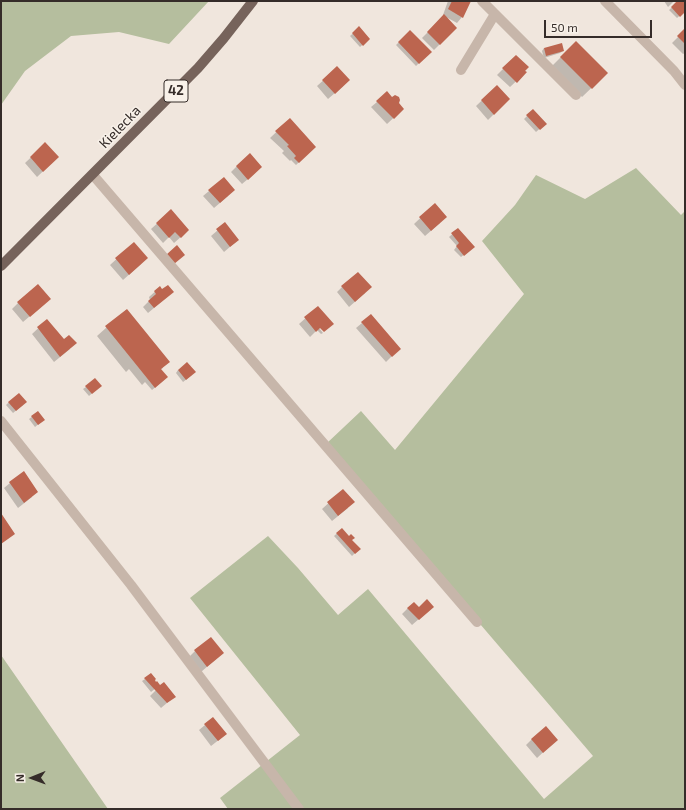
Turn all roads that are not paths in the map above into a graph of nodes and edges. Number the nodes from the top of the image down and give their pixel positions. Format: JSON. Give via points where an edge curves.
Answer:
{"nodes":[{"id":1,"x":253,"y":1,"type":"edge"},
{"id":2,"x":482,"y":1,"type":"edge"},
{"id":3,"x":605,"y":1,"type":"edge"},
{"id":4,"x":495,"y":14,"type":"junction"},
{"id":5,"x":461,"y":70,"type":"dead end"},
{"id":6,"x":685,"y":85,"type":"edge"},
{"id":7,"x":576,"y":95,"type":"dead end"},
{"id":8,"x":93,"y":175,"type":"junction"},
{"id":9,"x":1,"y":266,"type":"edge"},
{"id":10,"x":1,"y":421,"type":"edge"},
{"id":11,"x":477,"y":622,"type":"dead end"},
{"id":12,"x":299,"y":809,"type":"edge"}],
"edges":[{"from":1,"to":8,"type":"main road","name":"Kielecka","number":"42","via":[[198,68]]},
{"from":2,"to":4,"type":"lane"},
{"from":3,"to":6,"type":"lane","via":[[674,70]]},
{"from":4,"to":5,"type":"lane"},
{"from":4,"to":7,"type":"lane"},
{"from":8,"to":9,"type":"main road","name":"Kielecka","number":"42"},
{"from":8,"to":11,"type":"lane"},
{"from":10,"to":12,"type":"lane","via":[[135,591]]}]}
